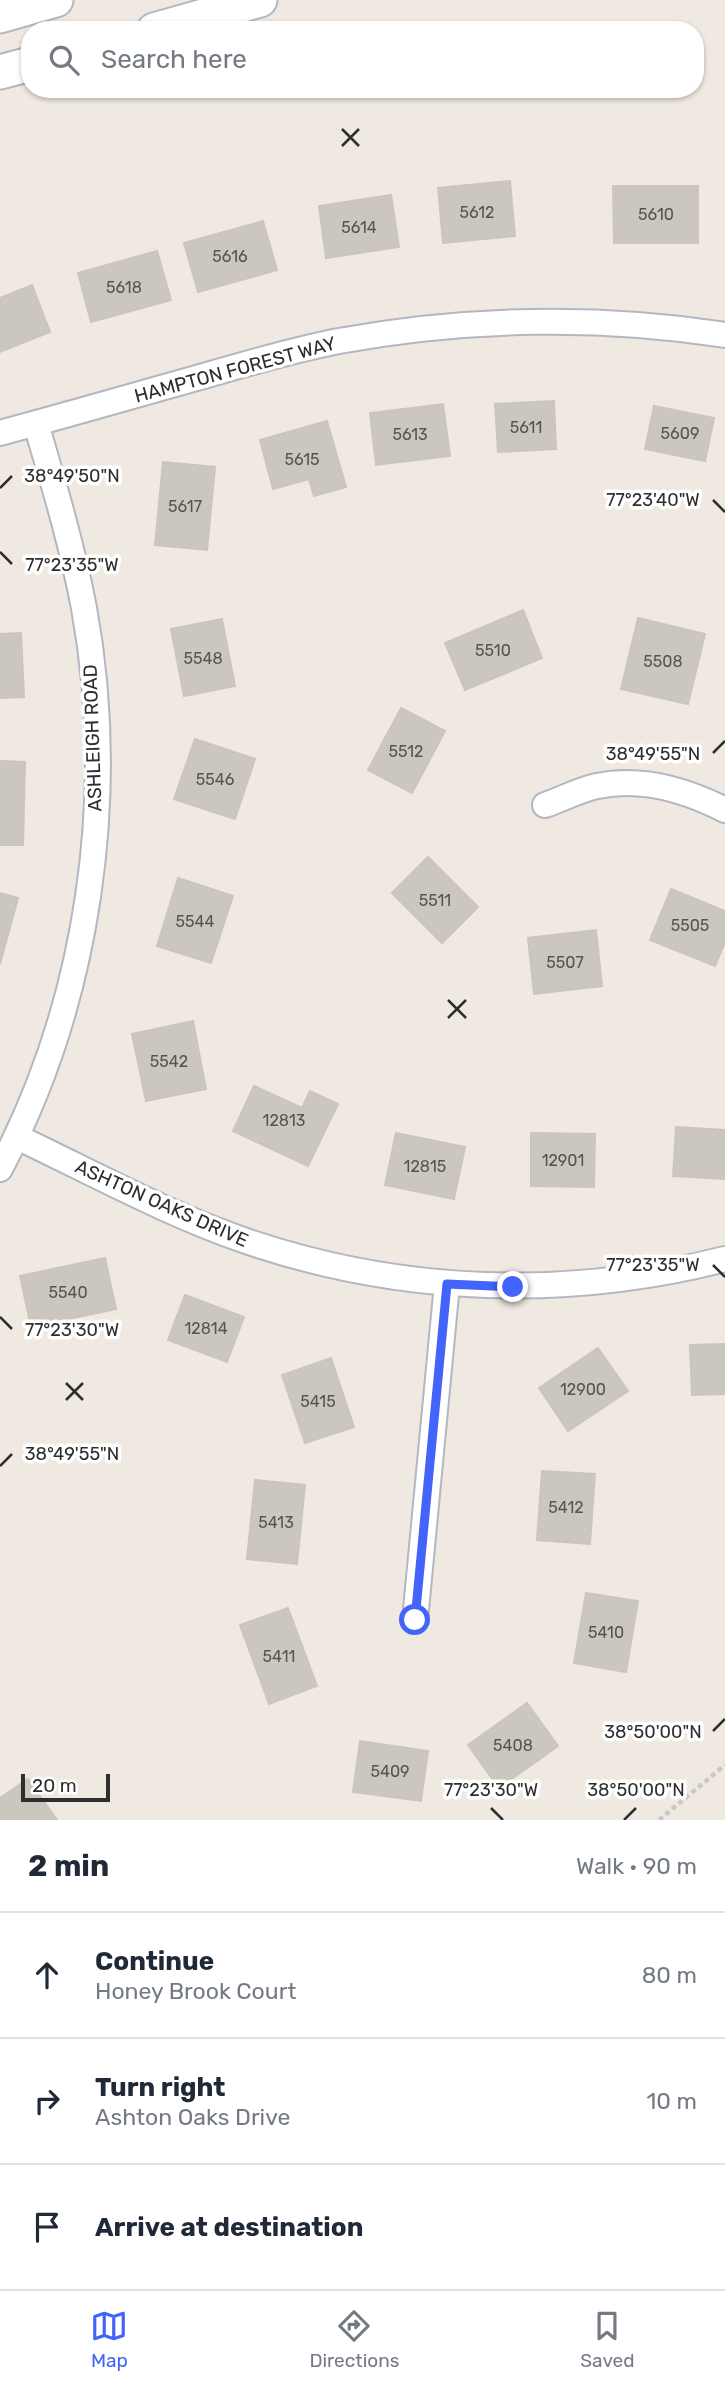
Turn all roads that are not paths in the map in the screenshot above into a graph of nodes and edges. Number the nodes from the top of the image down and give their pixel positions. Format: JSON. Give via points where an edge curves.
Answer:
{"nodes":[{"id":1,"x":56,"y":0,"type":"edge"},
{"id":2,"x":260,"y":0,"type":"edge"},
{"id":3,"x":0,"y":16,"type":"edge"},
{"id":4,"x":186,"y":21,"type":"edge"},
{"id":5,"x":21,"y":66,"type":"edge"},
{"id":6,"x":0,"y":72,"type":"edge"},
{"id":7,"x":725,"y":335,"type":"edge"},
{"id":8,"x":36,"y":424,"type":"junction"},
{"id":9,"x":0,"y":433,"type":"edge"},
{"id":10,"x":545,"y":805,"type":"dead end"},
{"id":11,"x":725,"y":810,"type":"edge"},
{"id":12,"x":17,"y":1137,"type":"junction"},
{"id":13,"x":0,"y":1169,"type":"edge"},
{"id":14,"x":725,"y":1258,"type":"edge"},
{"id":15,"x":447,"y":1284,"type":"junction"},
{"id":16,"x":415,"y":1620,"type":"dead end"}],
"edges":[{"from":1,"to":3,"type":"main road"},
{"from":2,"to":4,"type":"main road"},
{"from":5,"to":6,"type":"main road"},
{"from":7,"to":8,"type":"street","name":"HAMPTON FOREST WAY","via":[[574,321],[455,325],[339,341],[265,358]]},
{"from":8,"to":9,"type":"street","name":"HAMPTON FOREST WAY"},
{"from":8,"to":12,"type":"street","name":"ASHLEIGH ROAD","via":[[64,517],[84,609],[95,695],[97,786],[91,877],[73,971],[48,1058]]},
{"from":10,"to":11,"type":"street","via":[[597,786],[649,783]]},
{"from":12,"to":13,"type":"street","name":"ASHLEIGH ROAD"},
{"from":12,"to":15,"type":"street","name":"ASHTON OAKS DRIVE","via":[[248,1242],[365,1274]]},
{"from":14,"to":15,"type":"street","name":"ASHTON OAKS DRIVE","via":[[682,1270],[597,1283]]},
{"from":15,"to":16,"type":"street"}]}
